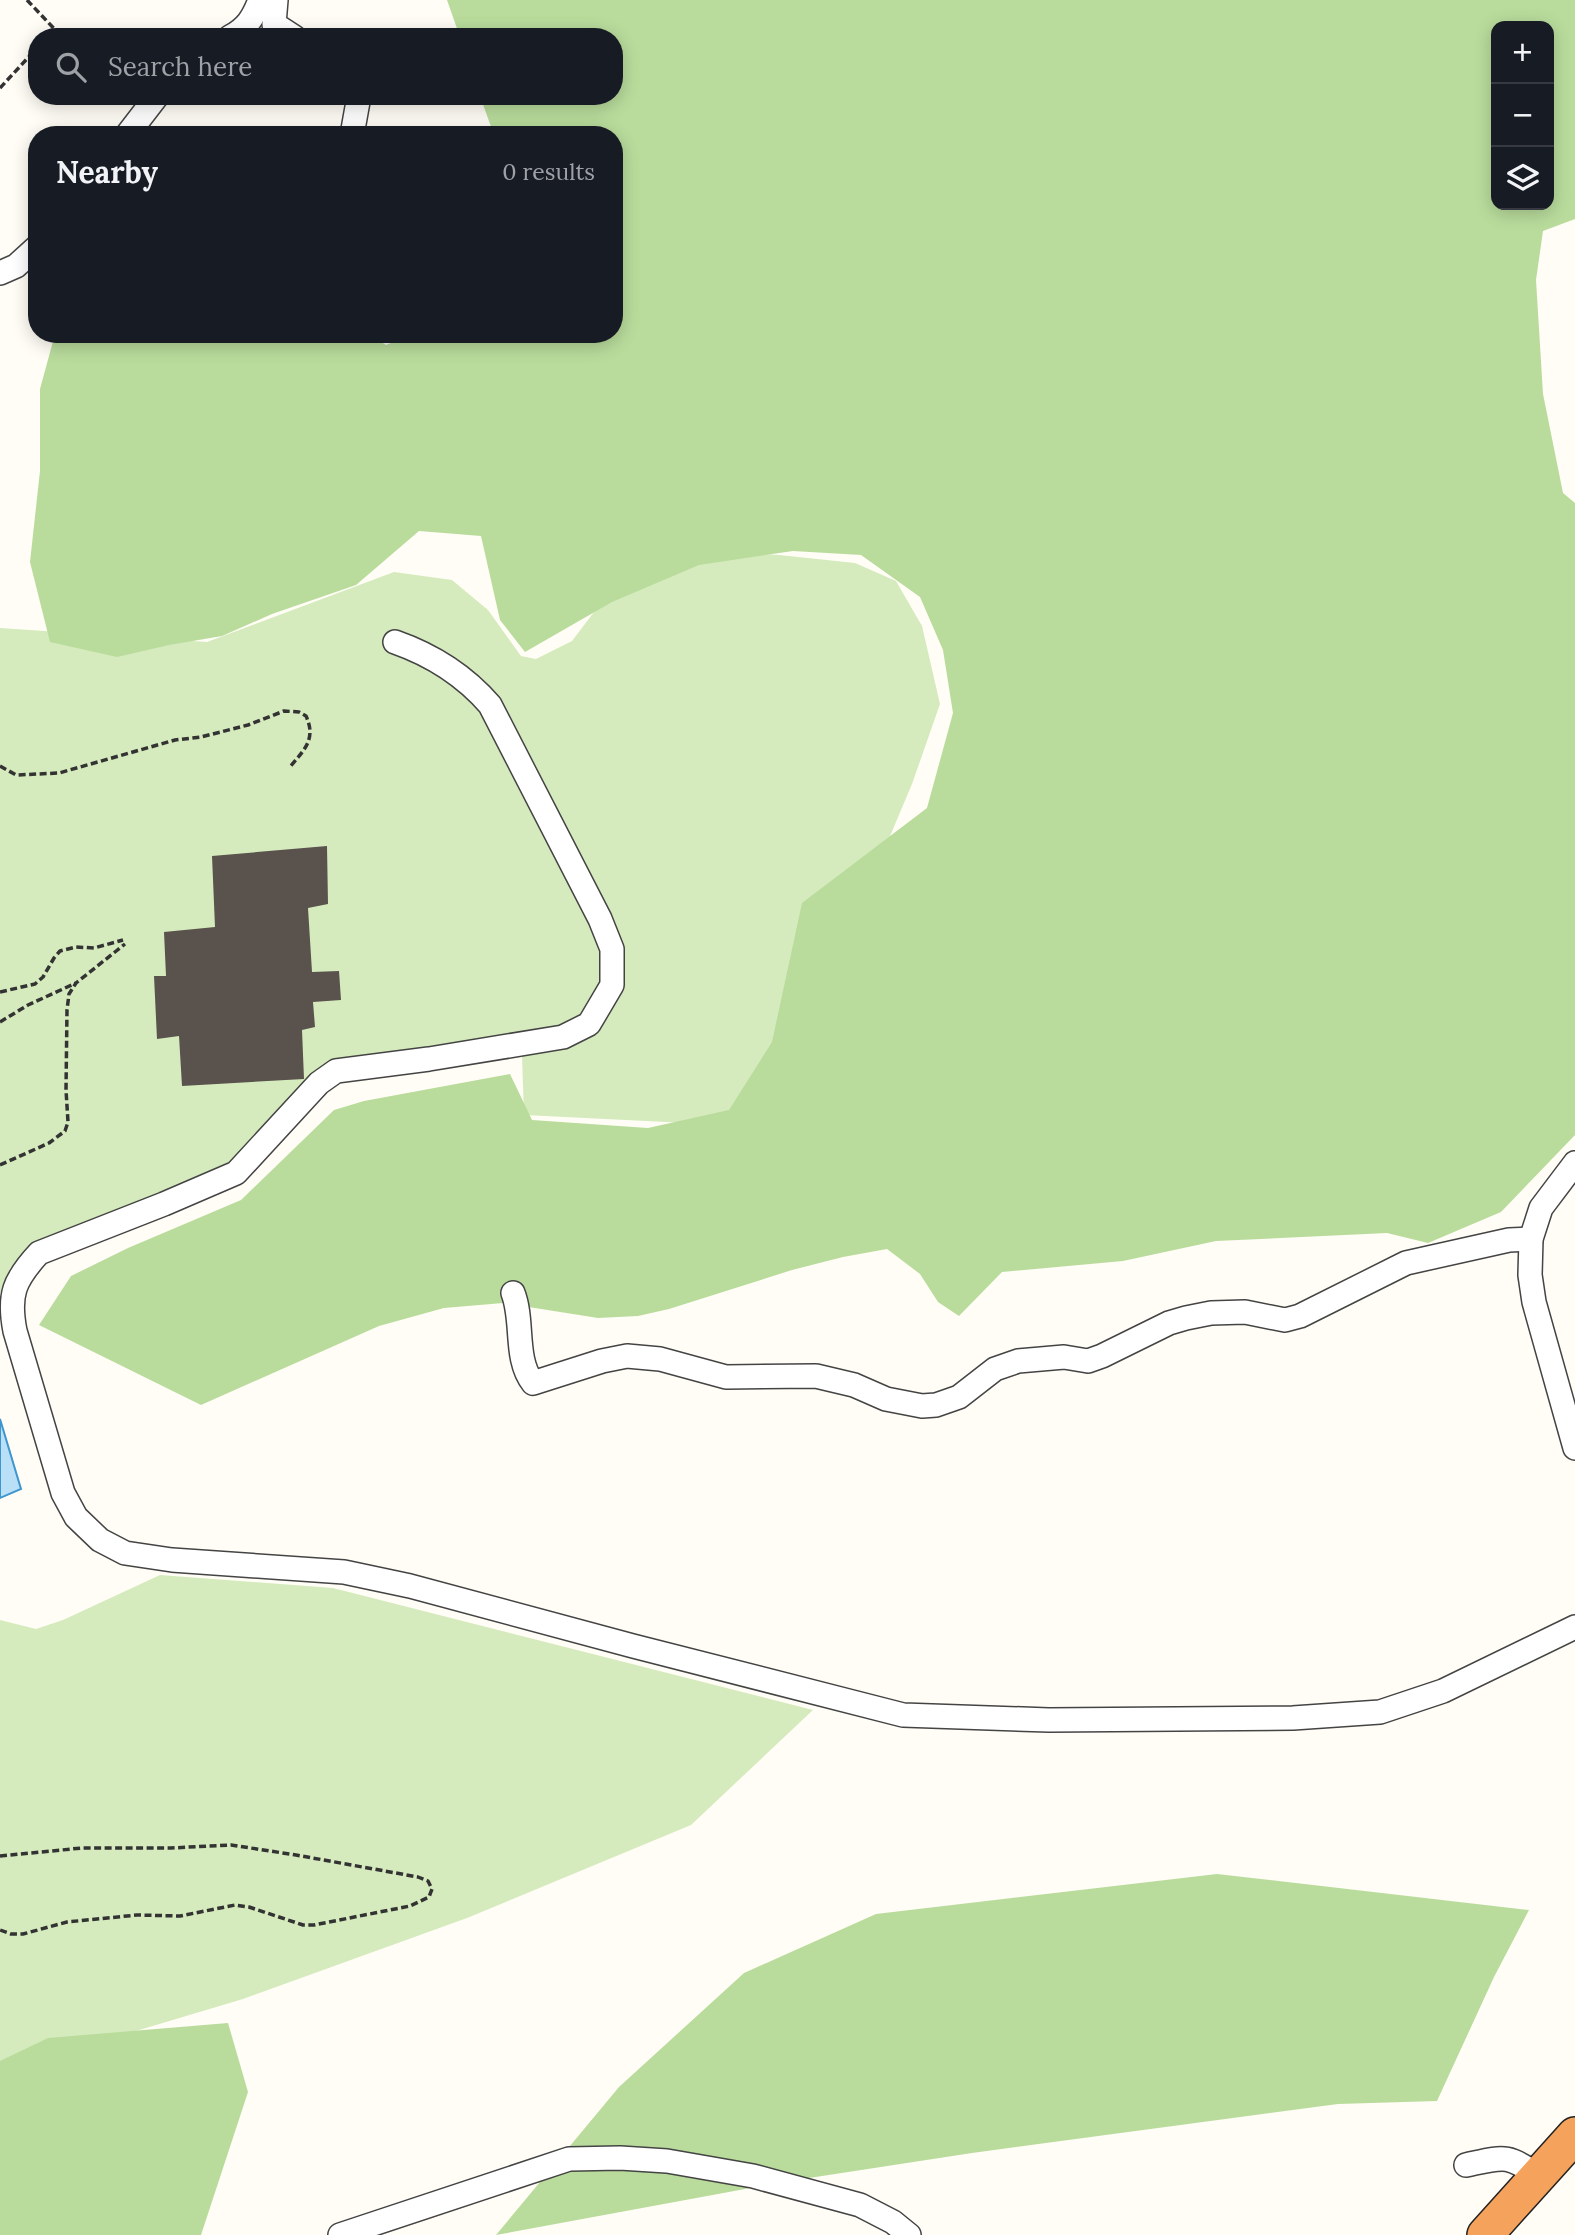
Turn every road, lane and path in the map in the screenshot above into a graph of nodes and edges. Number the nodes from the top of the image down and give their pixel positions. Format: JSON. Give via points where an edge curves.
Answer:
{"nodes":[{"id":1,"x":27,"y":0,"type":"edge"},
{"id":2,"x":260,"y":0,"type":"edge"},
{"id":3,"x":276,"y":0,"type":"edge"},
{"id":4,"x":53,"y":28,"type":"edge"},
{"id":5,"x":244,"y":28,"type":"edge"},
{"id":6,"x":280,"y":28,"type":"edge"},
{"id":7,"x":28,"y":58,"type":"edge"},
{"id":8,"x":0,"y":88,"type":"edge"},
{"id":9,"x":150,"y":105,"type":"edge"},
{"id":10,"x":357,"y":105,"type":"edge"},
{"id":11,"x":135,"y":126,"type":"edge"},
{"id":12,"x":354,"y":126,"type":"edge"},
{"id":13,"x":28,"y":255,"type":"edge"},
{"id":14,"x":0,"y":273,"type":"edge"},
{"id":15,"x":395,"y":642,"type":"dead end"},
{"id":16,"x":0,"y":766,"type":"edge"},
{"id":17,"x":289,"y":768,"type":"dead end"},
{"id":18,"x":76,"y":984,"type":"junction"},
{"id":19,"x":0,"y":992,"type":"edge"},
{"id":20,"x":0,"y":1022,"type":"edge"},
{"id":21,"x":1575,"y":1163,"type":"edge"},
{"id":22,"x":0,"y":1165,"type":"edge"},
{"id":23,"x":1531,"y":1239,"type":"junction"},
{"id":24,"x":513,"y":1293,"type":"dead end"},
{"id":25,"x":1575,"y":1448,"type":"edge"},
{"id":26,"x":1575,"y":1627,"type":"edge"},
{"id":27,"x":0,"y":1856,"type":"edge"},
{"id":28,"x":0,"y":1930,"type":"edge"},
{"id":29,"x":1575,"y":2135,"type":"edge"},
{"id":30,"x":1466,"y":2165,"type":"dead end"},
{"id":31,"x":1539,"y":2177,"type":"junction"},
{"id":32,"x":340,"y":2235,"type":"edge"},
{"id":33,"x":909,"y":2235,"type":"edge"},
{"id":34,"x":1485,"y":2235,"type":"edge"}],
"edges":[{"from":1,"to":4,"type":"path"},
{"from":2,"to":5,"type":"street"},
{"from":3,"to":6,"type":"street","via":[[274,24]]},
{"from":7,"to":8,"type":"path"},
{"from":9,"to":11,"type":"street"},
{"from":10,"to":12,"type":"street"},
{"from":13,"to":14,"type":"street"},
{"from":15,"to":26,"type":"street","via":[[443,665],[490,705],[600,919],[612,948],[612,985],[589,1024],[563,1037],[336,1071],[319,1083],[236,1173],[54,1245],[32,1259],[12,1293],[15,1331],[63,1493],[76,1517],[100,1540],[125,1553],[172,1560],[344,1572],[410,1586],[904,1715],[1076,1720],[1293,1718],[1380,1712],[1443,1691]]},
{"from":16,"to":17,"type":"path","via":[[16,775],[59,774],[292,711],[306,716],[311,732]]},
{"from":18,"to":19,"type":"path","via":[[124,942],[60,951],[35,984]]},
{"from":18,"to":20,"type":"path"},
{"from":18,"to":22,"type":"path","via":[[67,1010],[65,1131]]},
{"from":21,"to":23,"type":"street","via":[[1541,1208]]},
{"from":23,"to":24,"type":"street","via":[[1475,1246],[1406,1263],[1285,1320],[1245,1312],[1212,1313],[1169,1323],[1087,1361],[1064,1357],[1018,1361],[995,1369],[958,1396],[922,1406],[816,1376],[726,1377],[660,1359],[627,1356],[533,1383],[524,1367]]},
{"from":23,"to":25,"type":"street","via":[[1534,1301]]},
{"from":27,"to":28,"type":"path","via":[[82,1848],[231,1845],[418,1877],[432,1889],[429,1897],[410,1906],[314,1925],[235,1905],[180,1916],[67,1922],[23,1934]]},
{"from":29,"to":31,"type":"highway"},
{"from":30,"to":31,"type":"street","via":[[1507,2159]]},
{"from":31,"to":34,"type":"highway"},
{"from":32,"to":33,"type":"street","via":[[569,2159],[620,2158],[753,2176],[860,2205]]}]}
